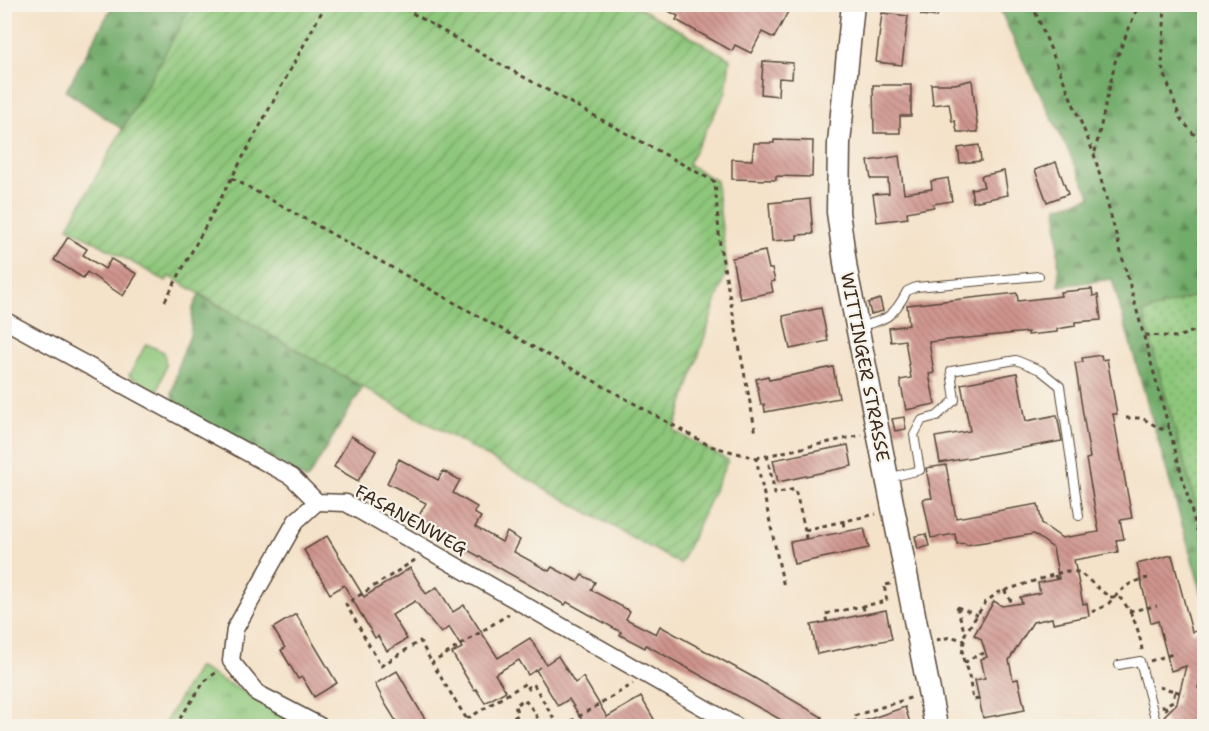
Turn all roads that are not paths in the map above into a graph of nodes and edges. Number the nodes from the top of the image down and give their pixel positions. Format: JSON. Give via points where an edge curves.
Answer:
{"nodes":[{"id":1,"x":853,"y":4,"type":"edge"},
{"id":2,"x":1039,"y":276,"type":"dead end"},
{"id":3,"x":4,"y":320,"type":"edge"},
{"id":4,"x":857,"y":327,"type":"junction"},
{"id":5,"x":887,"y":478,"type":"junction"},
{"id":6,"x":317,"y":502,"type":"junction"},
{"id":7,"x":1079,"y":516,"type":"dead end"},
{"id":8,"x":1119,"y":665,"type":"dead end"},
{"id":9,"x":320,"y":726,"type":"edge"},
{"id":10,"x":736,"y":726,"type":"edge"},
{"id":11,"x":936,"y":726,"type":"edge"},
{"id":12,"x":1156,"y":726,"type":"edge"}],
"edges":[{"from":1,"to":4,"type":"main road","name":"WITTINGER STRASSE","via":[[839,143],[838,212]]},
{"from":2,"to":4,"type":"lane","via":[[916,287],[907,291],[885,320]]},
{"from":3,"to":6,"type":"street","via":[[292,477]]},
{"from":4,"to":5,"type":"main road","name":"WITTINGER STRASSE"},
{"from":5,"to":7,"type":"lane","via":[[921,470],[914,435],[922,420],[937,416],[955,400],[951,371],[1016,360],[1040,369],[1059,386]]},
{"from":5,"to":11,"type":"main road","name":"WITTINGER STRASSE"},
{"from":6,"to":9,"type":"street","via":[[296,521],[235,629],[231,661],[257,693]]},
{"from":6,"to":10,"type":"street","name":"FASANENWEG","via":[[346,503]]},
{"from":8,"to":12,"type":"lane","via":[[1140,662]]}]}
